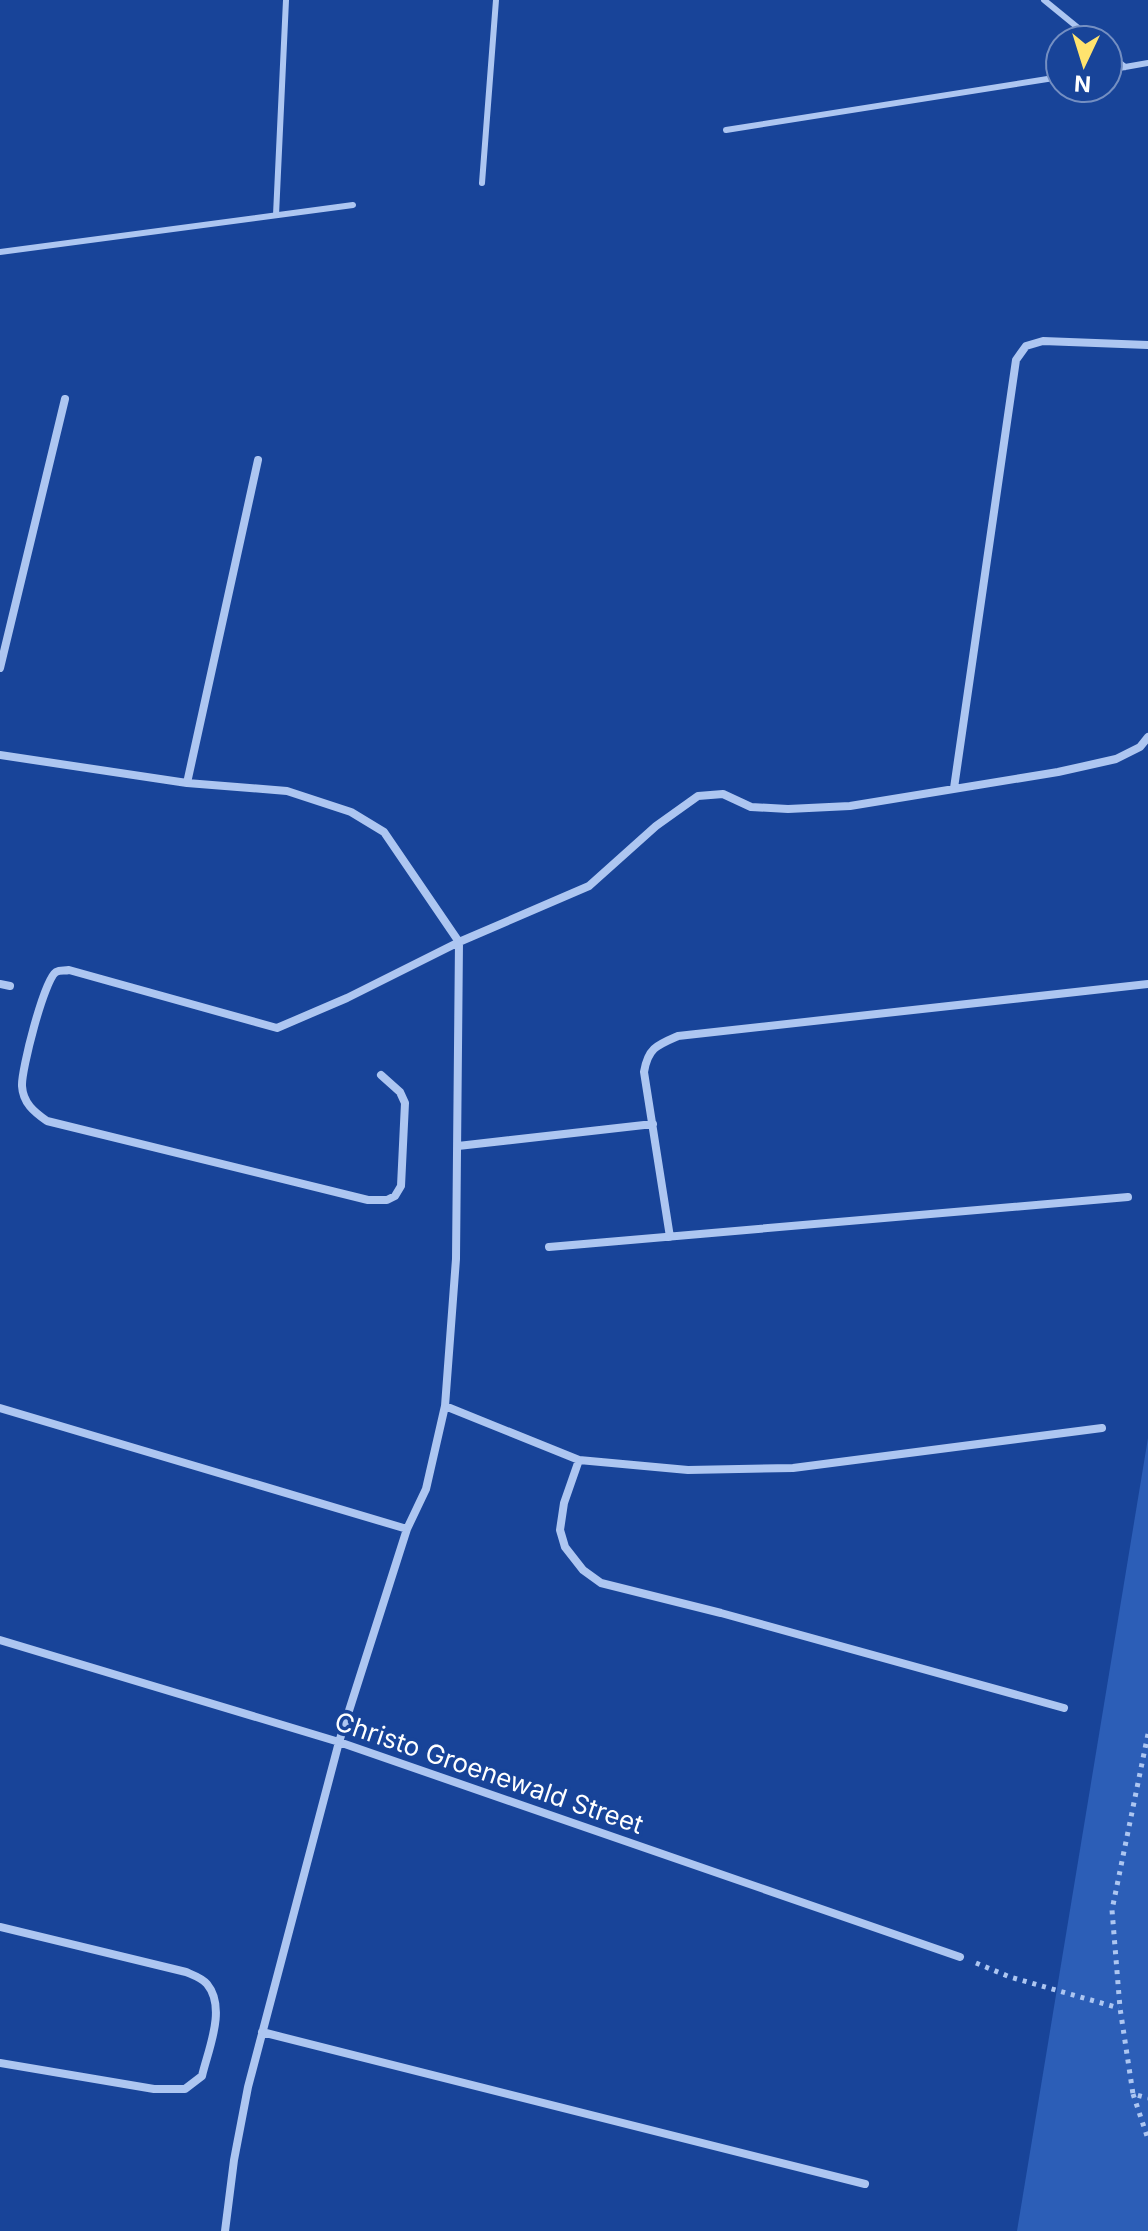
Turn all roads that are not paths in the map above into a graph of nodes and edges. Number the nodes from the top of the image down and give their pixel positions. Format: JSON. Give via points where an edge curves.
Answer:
{"nodes":[{"id":1,"x":286,"y":0,"type":"edge"},
{"id":2,"x":496,"y":0,"type":"edge"},
{"id":3,"x":1044,"y":0,"type":"edge"},
{"id":4,"x":1073,"y":24,"type":"edge"},
{"id":5,"x":1148,"y":63,"type":"edge"},
{"id":6,"x":1125,"y":67,"type":"edge"},
{"id":7,"x":1044,"y":80,"type":"edge"},
{"id":8,"x":726,"y":130,"type":"dead end"},
{"id":9,"x":482,"y":183,"type":"dead end"},
{"id":10,"x":353,"y":205,"type":"dead end"},
{"id":11,"x":276,"y":215,"type":"junction"},
{"id":12,"x":0,"y":252,"type":"edge"},
{"id":13,"x":1148,"y":345,"type":"edge"},
{"id":14,"x":65,"y":399,"type":"dead end"},
{"id":15,"x":258,"y":460,"type":"dead end"},
{"id":16,"x":0,"y":668,"type":"edge"},
{"id":17,"x":1148,"y":737,"type":"edge"},
{"id":18,"x":0,"y":755,"type":"edge"},
{"id":19,"x":187,"y":783,"type":"junction"},
{"id":20,"x":954,"y":788,"type":"junction"},
{"id":21,"x":459,"y":942,"type":"junction"},
{"id":22,"x":0,"y":984,"type":"edge"},
{"id":23,"x":1148,"y":984,"type":"edge"},
{"id":24,"x":10,"y":986,"type":"dead end"},
{"id":25,"x":381,"y":1075,"type":"dead end"},
{"id":26,"x":653,"y":1124,"type":"junction"},
{"id":27,"x":458,"y":1146,"type":"junction"},
{"id":28,"x":1128,"y":1197,"type":"dead end"},
{"id":29,"x":670,"y":1237,"type":"junction"},
{"id":30,"x":549,"y":1247,"type":"dead end"},
{"id":31,"x":445,"y":1406,"type":"junction"},
{"id":32,"x":0,"y":1408,"type":"edge"},
{"id":33,"x":1102,"y":1428,"type":"dead end"},
{"id":34,"x":579,"y":1460,"type":"junction"},
{"id":35,"x":407,"y":1529,"type":"junction"},
{"id":36,"x":0,"y":1640,"type":"edge"},
{"id":37,"x":1064,"y":1708,"type":"dead end"},
{"id":38,"x":339,"y":1742,"type":"junction"},
{"id":39,"x":0,"y":1927,"type":"edge"},
{"id":40,"x":960,"y":1957,"type":"road end"},
{"id":41,"x":262,"y":2032,"type":"junction"},
{"id":42,"x":0,"y":2063,"type":"edge"},
{"id":43,"x":865,"y":2184,"type":"dead end"},
{"id":44,"x":225,"y":2231,"type":"edge"}],
"edges":[{"from":1,"to":11,"type":"lane"},
{"from":2,"to":9,"type":"lane"},
{"from":3,"to":4,"type":"lane"},
{"from":5,"to":6,"type":"lane"},
{"from":7,"to":8,"type":"lane"},
{"from":10,"to":11,"type":"lane"},
{"from":11,"to":12,"type":"lane"},
{"from":13,"to":20,"type":"street","via":[[1043,341],[1026,346],[1016,360]]},
{"from":14,"to":16,"type":"street"},
{"from":15,"to":19,"type":"street"},
{"from":17,"to":20,"type":"street","via":[[1116,759]]},
{"from":18,"to":19,"type":"street"},
{"from":19,"to":21,"type":"street","via":[[287,791],[351,812],[384,832]]},
{"from":20,"to":21,"type":"street","via":[[850,806],[788,809],[751,807],[723,794],[698,796],[589,886]]},
{"from":21,"to":25,"type":"street","via":[[277,1028],[69,970],[56,973],[40,1004],[22,1084],[30,1108],[47,1121],[378,1200],[395,1196],[401,1186],[405,1113],[400,1092]]},
{"from":21,"to":27,"type":"street"},
{"from":22,"to":24,"type":"street"},
{"from":23,"to":26,"type":"street","via":[[678,1036],[658,1044],[646,1057]]},
{"from":26,"to":27,"type":"street"},
{"from":26,"to":29,"type":"street"},
{"from":27,"to":31,"type":"street"},
{"from":28,"to":29,"type":"street"},
{"from":29,"to":30,"type":"street"},
{"from":31,"to":34,"type":"street"},
{"from":31,"to":35,"type":"street","via":[[426,1489]]},
{"from":32,"to":35,"type":"street"},
{"from":33,"to":34,"type":"street","via":[[793,1468],[688,1470]]},
{"from":34,"to":37,"type":"street","via":[[560,1530],[565,1547],[601,1583]]},
{"from":35,"to":38,"type":"street"},
{"from":36,"to":38,"type":"street","name":"Christo Groenewald Street"},
{"from":38,"to":40,"type":"street","name":"Christo Groenewald Street"},
{"from":38,"to":41,"type":"street"},
{"from":39,"to":42,"type":"street","via":[[186,1972],[206,1982],[216,2015],[202,2076],[185,2089],[154,2089]]},
{"from":41,"to":43,"type":"street"},
{"from":41,"to":44,"type":"street","via":[[234,2160]]}]}
